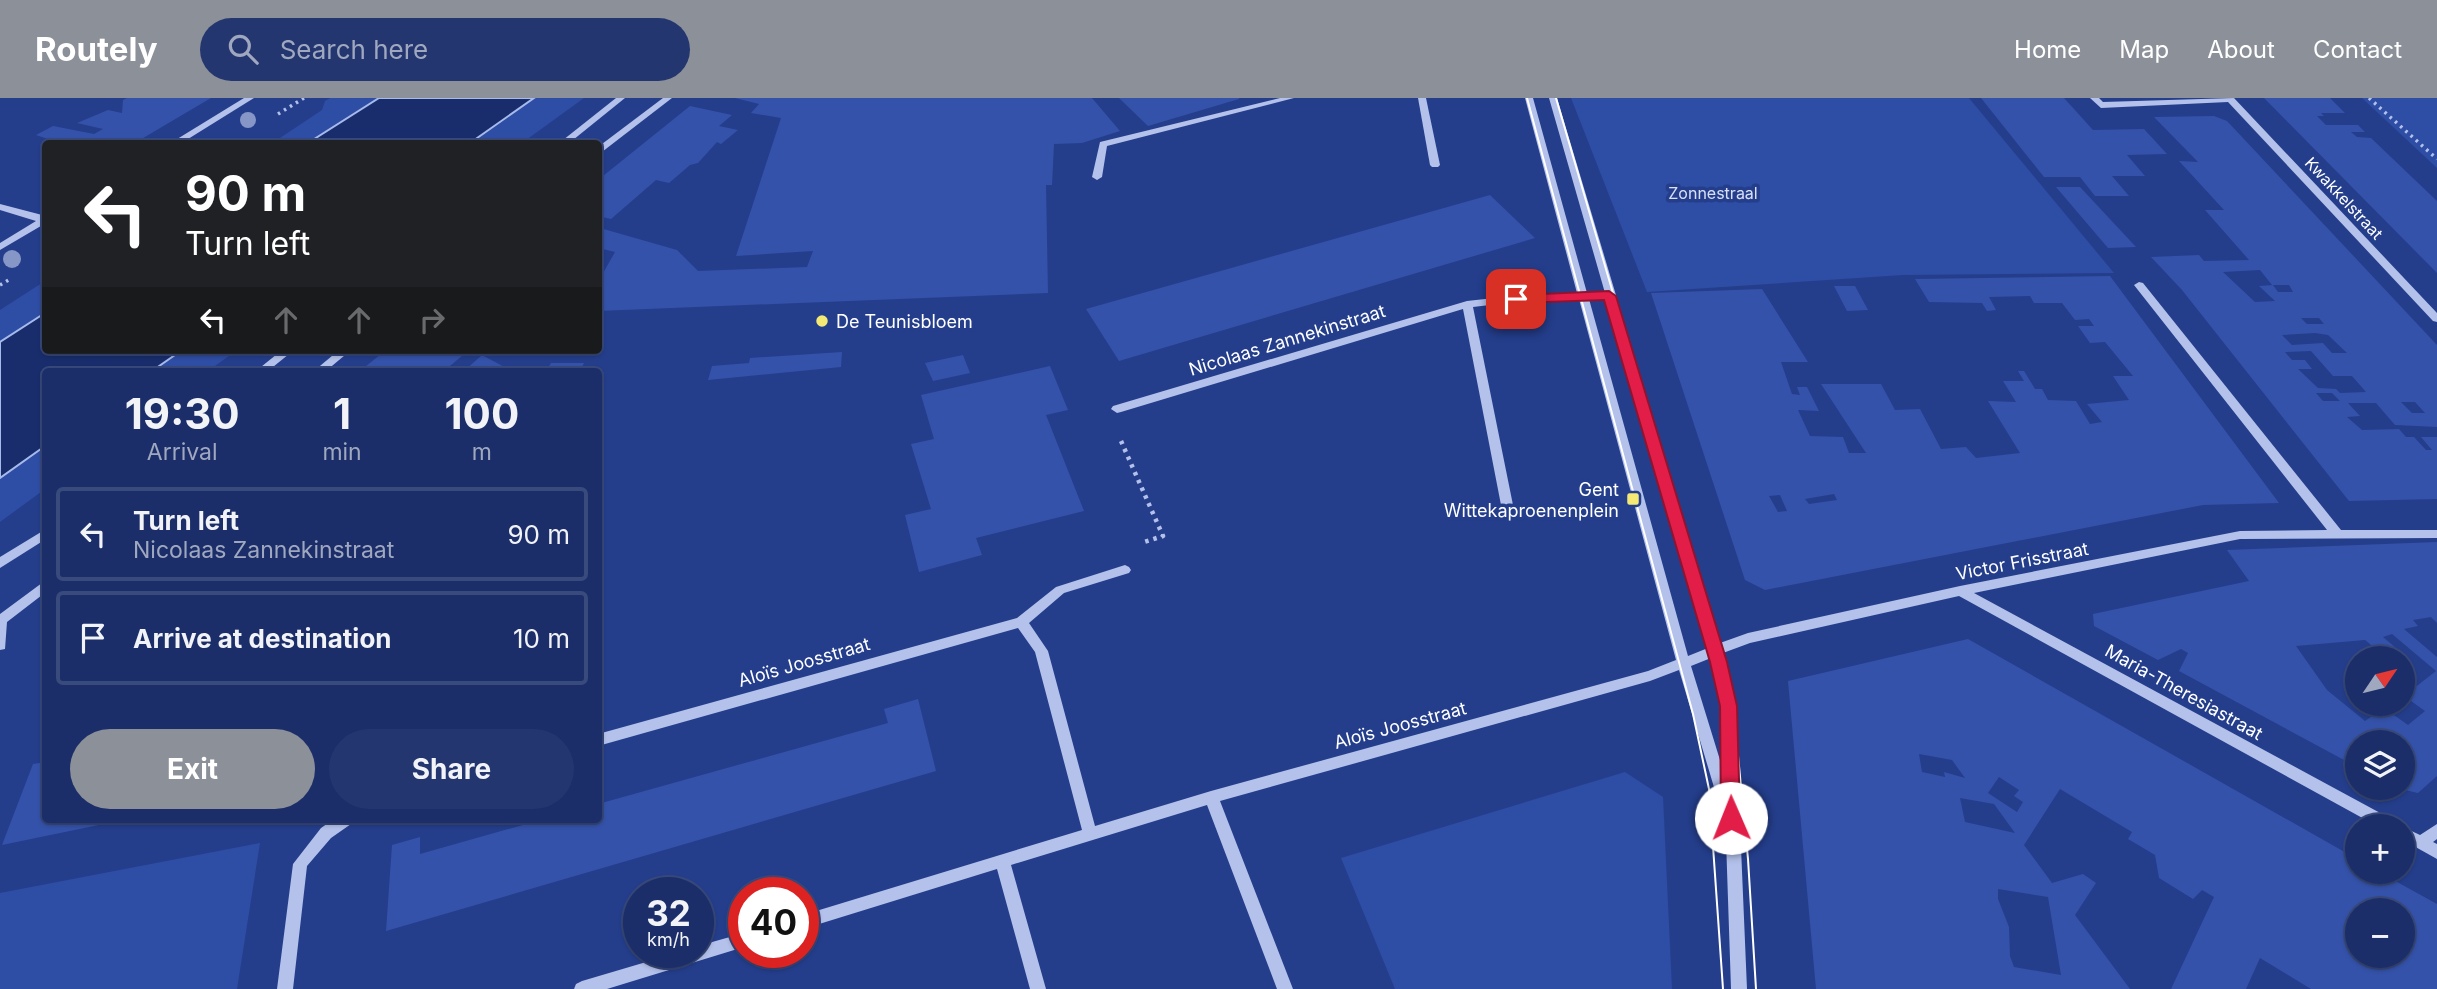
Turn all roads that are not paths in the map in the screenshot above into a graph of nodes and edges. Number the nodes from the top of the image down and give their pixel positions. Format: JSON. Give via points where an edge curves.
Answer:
{"nodes":[{"id":1,"x":250,"y":98,"type":"edge"},
{"id":2,"x":621,"y":98,"type":"edge"},
{"id":3,"x":668,"y":98,"type":"edge"},
{"id":4,"x":1290,"y":98,"type":"edge"},
{"id":5,"x":1422,"y":98,"type":"edge"},
{"id":6,"x":1529,"y":98,"type":"edge"},
{"id":7,"x":1553,"y":98,"type":"edge"},
{"id":8,"x":2094,"y":98,"type":"edge"},
{"id":9,"x":2229,"y":98,"type":"edge"},
{"id":10,"x":180,"y":140,"type":"edge"},
{"id":11,"x":567,"y":140,"type":"edge"},
{"id":12,"x":602,"y":149,"type":"edge"},
{"id":13,"x":1435,"y":165,"type":"dead end"},
{"id":14,"x":1097,"y":177,"type":"dead end"},
{"id":15,"x":0,"y":207,"type":"edge"},
{"id":16,"x":42,"y":218,"type":"edge"},
{"id":17,"x":42,"y":221,"type":"edge"},
{"id":18,"x":0,"y":247,"type":"edge"},
{"id":19,"x":2140,"y":285,"type":"dead end"},
{"id":20,"x":1582,"y":295,"type":"junction"},
{"id":21,"x":1609,"y":296,"type":"junction"},
{"id":22,"x":1467,"y":304,"type":"junction"},
{"id":23,"x":2437,"y":319,"type":"edge"},
{"id":24,"x":284,"y":354,"type":"edge"},
{"id":25,"x":340,"y":354,"type":"edge"},
{"id":26,"x":265,"y":368,"type":"edge"},
{"id":27,"x":323,"y":368,"type":"edge"},
{"id":28,"x":1117,"y":409,"type":"road end"},
{"id":29,"x":1507,"y":505,"type":"dead end"},
{"id":30,"x":2337,"y":534,"type":"junction"},
{"id":31,"x":2437,"y":534,"type":"edge"},
{"id":32,"x":42,"y":536,"type":"edge"},
{"id":33,"x":0,"y":563,"type":"edge"},
{"id":34,"x":1125,"y":570,"type":"road end"},
{"id":35,"x":42,"y":587,"type":"edge"},
{"id":36,"x":1960,"y":591,"type":"junction"},
{"id":37,"x":1,"y":620,"type":"edge"},
{"id":38,"x":1021,"y":622,"type":"junction"},
{"id":39,"x":0,"y":645,"type":"edge"},
{"id":40,"x":1717,"y":650,"type":"junction"},
{"id":41,"x":1683,"y":663,"type":"junction"},
{"id":42,"x":602,"y":739,"type":"edge"},
{"id":43,"x":1211,"y":797,"type":"junction"},
{"id":44,"x":2368,"y":814,"type":"edge"},
{"id":45,"x":1731,"y":818,"type":"junction"},
{"id":46,"x":340,"y":823,"type":"edge"},
{"id":47,"x":2437,"y":830,"type":"edge"},
{"id":48,"x":1090,"y":833,"type":"junction"},
{"id":49,"x":2415,"y":839,"type":"edge"},
{"id":50,"x":2422,"y":843,"type":"junction"},
{"id":51,"x":2437,"y":852,"type":"edge"},
{"id":52,"x":1002,"y":861,"type":"junction"},
{"id":53,"x":819,"y":917,"type":"edge"},
{"id":54,"x":728,"y":945,"type":"edge"},
{"id":55,"x":285,"y":989,"type":"edge"},
{"id":56,"x":582,"y":989,"type":"edge"},
{"id":57,"x":1038,"y":989,"type":"edge"},
{"id":58,"x":1285,"y":989,"type":"edge"},
{"id":59,"x":1739,"y":989,"type":"edge"}],
"edges":[{"from":1,"to":10,"type":"street"},
{"from":2,"to":11,"type":"street"},
{"from":3,"to":12,"type":"street"},
{"from":4,"to":14,"type":"street","via":[[1104,144]]},
{"from":5,"to":13,"type":"street"},
{"from":6,"to":20,"type":"street"},
{"from":7,"to":21,"type":"street"},
{"from":8,"to":9,"type":"street","via":[[2101,105]]},
{"from":9,"to":23,"type":"street","name":"Kwakkelstraat"},
{"from":15,"to":16,"type":"street"},
{"from":17,"to":18,"type":"street"},
{"from":19,"to":30,"type":"street"},
{"from":20,"to":21,"type":"street","name":"Nicolaas Zannekinstraat"},
{"from":20,"to":22,"type":"street","name":"Nicolaas Zannekinstraat"},
{"from":20,"to":41,"type":"street"},
{"from":21,"to":40,"type":"street"},
{"from":22,"to":28,"type":"street","name":"Nicolaas Zannekinstraat"},
{"from":22,"to":29,"type":"street"},
{"from":24,"to":26,"type":"street"},
{"from":25,"to":27,"type":"street"},
{"from":30,"to":31,"type":"street","name":"Victor Frisstraat"},
{"from":30,"to":36,"type":"street","name":"Victor Frisstraat","via":[[2240,535]]},
{"from":32,"to":33,"type":"street"},
{"from":34,"to":38,"type":"street","name":"Aloïs Joosstraat","via":[[1060,590]]},
{"from":35,"to":37,"type":"street"},
{"from":36,"to":40,"type":"street","name":"Victor Frisstraat","via":[[1748,638]]},
{"from":36,"to":44,"type":"street","name":"Maria-Theresiastraat"},
{"from":37,"to":39,"type":"street"},
{"from":38,"to":42,"type":"street","name":"Aloïs Joosstraat"},
{"from":38,"to":48,"type":"street","via":[[1041,650]]},
{"from":40,"to":41,"type":"street","name":"Aloïs Joosstraat"},
{"from":40,"to":45,"type":"street","via":[[1728,706]]},
{"from":41,"to":43,"type":"street","name":"Aloïs Joosstraat"},
{"from":41,"to":45,"type":"street"},
{"from":43,"to":48,"type":"street","name":"Aloïs Joosstraat"},
{"from":43,"to":58,"type":"street"},
{"from":45,"to":59,"type":"street"},
{"from":46,"to":55,"type":"street","via":[[300,864]]},
{"from":47,"to":50,"type":"street"},
{"from":48,"to":52,"type":"street","name":"Aloïs Joosstraat"},
{"from":49,"to":50,"type":"street"},
{"from":50,"to":51,"type":"street"},
{"from":52,"to":53,"type":"street","name":"Aloïs Joosstraat"},
{"from":52,"to":57,"type":"street"},
{"from":54,"to":56,"type":"street"}]}
